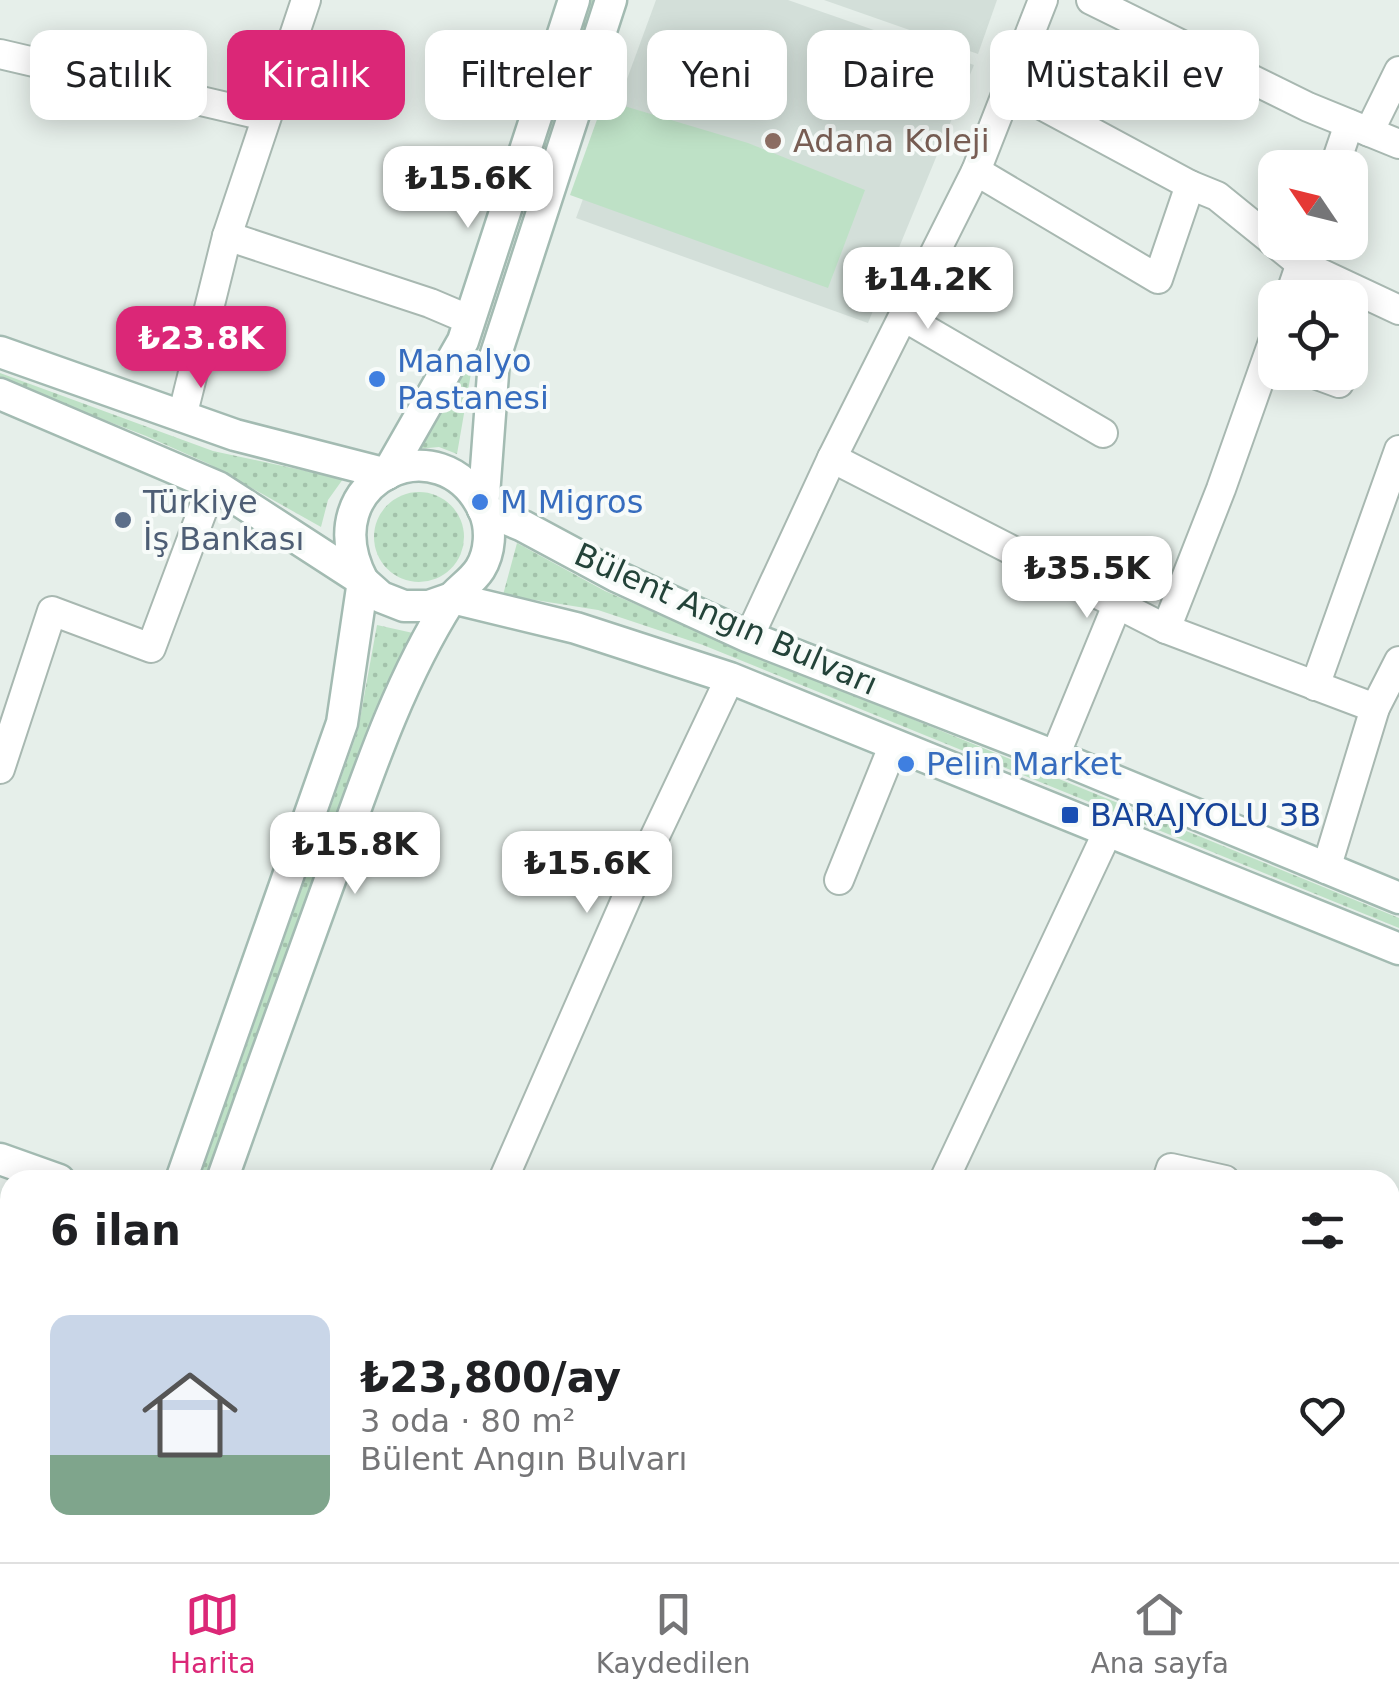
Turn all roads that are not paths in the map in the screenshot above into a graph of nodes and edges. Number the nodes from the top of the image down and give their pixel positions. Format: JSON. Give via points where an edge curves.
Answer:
{"nodes":[{"id":1,"x":306,"y":0,"type":"edge"},
{"id":2,"x":574,"y":0,"type":"edge"},
{"id":3,"x":611,"y":0,"type":"edge"},
{"id":4,"x":1043,"y":0,"type":"edge"},
{"id":5,"x":1091,"y":0,"type":"edge"},
{"id":6,"x":295,"y":30,"type":"edge"},
{"id":7,"x":1032,"y":30,"type":"edge"},
{"id":8,"x":0,"y":54,"type":"edge"},
{"id":9,"x":1399,"y":70,"type":"edge"},
{"id":10,"x":227,"y":107,"type":"edge"},
{"id":11,"x":264,"y":120,"type":"edge"},
{"id":12,"x":997,"y":120,"type":"edge"},
{"id":13,"x":1069,"y":120,"type":"edge"},
{"id":14,"x":1359,"y":128,"type":"junction"},
{"id":15,"x":1399,"y":144,"type":"edge"},
{"id":16,"x":1345,"y":150,"type":"edge"},
{"id":17,"x":976,"y":171,"type":"junction"},
{"id":18,"x":1190,"y":185,"type":"junction"},
{"id":19,"x":1258,"y":223,"type":"edge"},
{"id":20,"x":228,"y":236,"type":"junction"},
{"id":21,"x":1316,"y":260,"type":"edge"},
{"id":22,"x":1399,"y":310,"type":"edge"},
{"id":23,"x":904,"y":317,"type":"junction"},
{"id":24,"x":470,"y":320,"type":"junction"},
{"id":25,"x":0,"y":352,"type":"edge"},
{"id":26,"x":1258,"y":389,"type":"edge"},
{"id":27,"x":0,"y":394,"type":"edge"},
{"id":28,"x":182,"y":416,"type":"junction"},
{"id":29,"x":1103,"y":434,"type":"dead end"},
{"id":30,"x":1399,"y":450,"type":"edge"},
{"id":31,"x":832,"y":458,"type":"junction"},
{"id":32,"x":387,"y":474,"type":"junction"},
{"id":33,"x":212,"y":484,"type":"junction"},
{"id":34,"x":483,"y":509,"type":"junction"},
{"id":35,"x":363,"y":580,"type":"junction"},
{"id":36,"x":452,"y":598,"type":"junction"},
{"id":37,"x":1118,"y":604,"type":"junction"},
{"id":38,"x":1166,"y":629,"type":"junction"},
{"id":39,"x":749,"y":637,"type":"junction"},
{"id":40,"x":1398,"y":666,"type":"edge"},
{"id":41,"x":730,"y":678,"type":"junction"},
{"id":42,"x":1314,"y":686,"type":"junction"},
{"id":43,"x":1375,"y":708,"type":"junction"},
{"id":44,"x":894,"y":744,"type":"junction"},
{"id":45,"x":1055,"y":756,"type":"junction"},
{"id":46,"x":0,"y":768,"type":"edge"},
{"id":47,"x":1108,"y":831,"type":"junction"},
{"id":48,"x":1326,"y":868,"type":"junction"},
{"id":49,"x":838,"y":880,"type":"dead end"},
{"id":50,"x":1399,"y":898,"type":"edge"},
{"id":51,"x":1399,"y":948,"type":"edge"},
{"id":52,"x":0,"y":1159,"type":"edge"},
{"id":53,"x":31,"y":1170,"type":"edge"},
{"id":54,"x":185,"y":1170,"type":"edge"},
{"id":55,"x":226,"y":1170,"type":"edge"},
{"id":56,"x":507,"y":1170,"type":"edge"},
{"id":57,"x":949,"y":1170,"type":"edge"}],
"edges":[{"from":1,"to":6,"type":"street"},
{"from":2,"to":24,"type":"main road"},
{"from":3,"to":34,"type":"main road","via":[[494,360]]},
{"from":4,"to":7,"type":"street"},
{"from":5,"to":14,"type":"street"},
{"from":8,"to":10,"type":"street"},
{"from":9,"to":14,"type":"street"},
{"from":11,"to":20,"type":"street"},
{"from":12,"to":17,"type":"street"},
{"from":13,"to":18,"type":"street"},
{"from":14,"to":15,"type":"street"},
{"from":14,"to":16,"type":"street"},
{"from":17,"to":18,"type":"street","via":[[1158,279]]},
{"from":17,"to":23,"type":"street"},
{"from":18,"to":19,"type":"street"},
{"from":20,"to":24,"type":"street"},
{"from":20,"to":28,"type":"street"},
{"from":21,"to":22,"type":"street"},
{"from":23,"to":29,"type":"street"},
{"from":23,"to":31,"type":"street"},
{"from":24,"to":32,"type":"main road"},
{"from":25,"to":28,"type":"main road","name":"Bülent Angın Bulvarı"},
{"from":26,"to":38,"type":"street"},
{"from":27,"to":33,"type":"main road","name":"Bülent Angın Bulvarı"},
{"from":28,"to":32,"type":"main road","name":"Bülent Angın Bulvarı"},
{"from":30,"to":42,"type":"street"},
{"from":31,"to":37,"type":"street"},
{"from":31,"to":39,"type":"street"},
{"from":32,"to":34,"type":"main road","name":"Bülent Angın Bulvarı","via":[[423,466],[444,470],[464,482]]},
{"from":32,"to":35,"type":"main road","via":[[353,510],[348,535]]},
{"from":33,"to":35,"type":"main road","name":"Bülent Angın Bulvarı"},
{"from":33,"to":46,"type":"street","via":[[151,648],[52,611]]},
{"from":34,"to":36,"type":"main road","via":[[489,541],[484,562]]},
{"from":34,"to":39,"type":"main road","name":"Bülent Angın Bulvarı"},
{"from":35,"to":36,"type":"main road","name":"Bülent Angın Bulvarı","via":[[404,606]]},
{"from":35,"to":54,"type":"main road","via":[[342,724]]},
{"from":36,"to":41,"type":"main road","name":"Bülent Angın Bulvarı","via":[[576,628]]},
{"from":36,"to":55,"type":"main road","via":[[369,771]]},
{"from":37,"to":38,"type":"street"},
{"from":37,"to":45,"type":"street"},
{"from":38,"to":42,"type":"street"},
{"from":39,"to":45,"type":"main road","name":"Bülent Angın Bulvarı"},
{"from":40,"to":43,"type":"street"},
{"from":41,"to":44,"type":"main road","name":"Bülent Angın Bulvarı"},
{"from":41,"to":56,"type":"street"},
{"from":42,"to":43,"type":"street"},
{"from":43,"to":48,"type":"street"},
{"from":44,"to":47,"type":"main road","name":"Bülent Angın Bulvarı"},
{"from":44,"to":49,"type":"street"},
{"from":45,"to":48,"type":"main road","name":"Bülent Angın Bulvarı"},
{"from":47,"to":51,"type":"main road","name":"Bülent Angın Bulvarı"},
{"from":47,"to":57,"type":"street"},
{"from":48,"to":50,"type":"main road","name":"Bülent Angın Bulvarı"},
{"from":52,"to":53,"type":"main road"}]}
